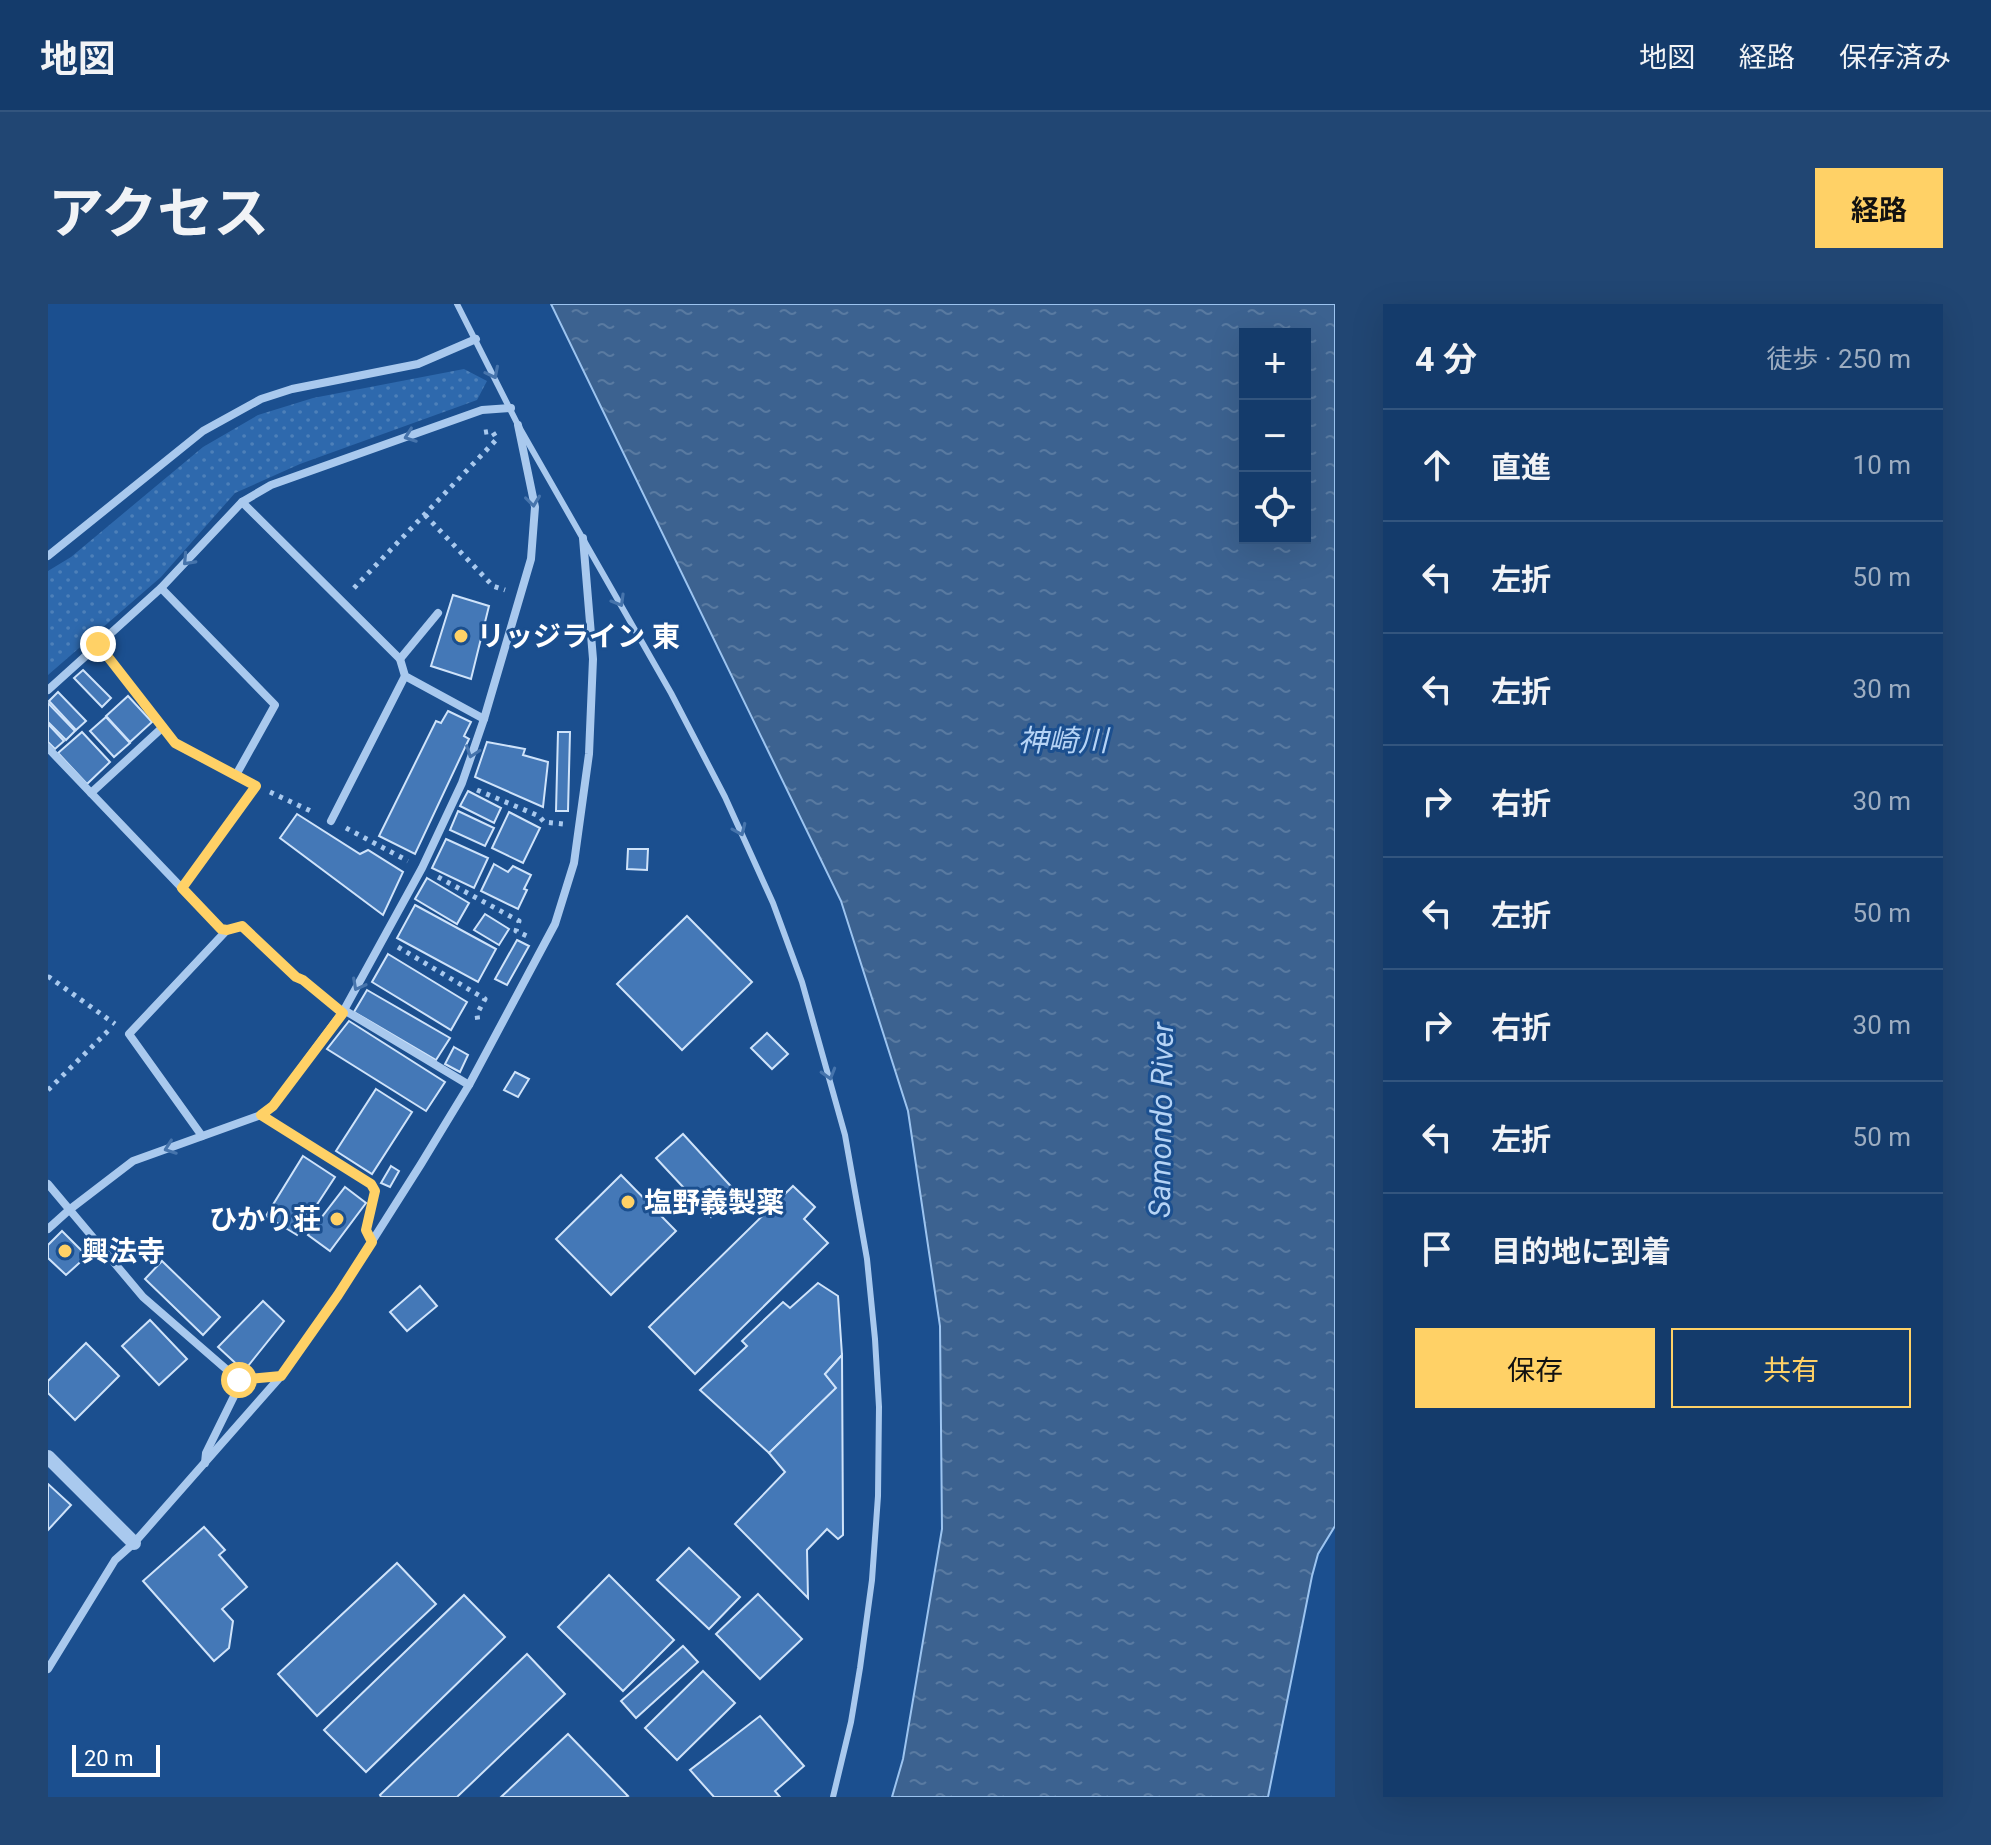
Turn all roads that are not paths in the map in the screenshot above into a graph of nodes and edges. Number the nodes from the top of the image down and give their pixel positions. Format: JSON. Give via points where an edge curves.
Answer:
{"nodes":[{"id":1,"x":457,"y":304,"type":"edge"},
{"id":2,"x":476,"y":339,"type":"junction"},
{"id":3,"x":511,"y":408,"type":"junction"},
{"id":4,"x":518,"y":425,"type":"junction"},
{"id":5,"x":242,"y":502,"type":"junction"},
{"id":6,"x":583,"y":538,"type":"junction"},
{"id":7,"x":48,"y":556,"type":"edge"},
{"id":8,"x":161,"y":588,"type":"junction"},
{"id":9,"x":438,"y":613,"type":"dead end"},
{"id":10,"x":98,"y":644,"type":"junction"},
{"id":11,"x":400,"y":659,"type":"junction"},
{"id":12,"x":405,"y":676,"type":"junction"},
{"id":13,"x":48,"y":690,"type":"edge"},
{"id":14,"x":484,"y":719,"type":"junction"},
{"id":15,"x":163,"y":727,"type":"junction"},
{"id":16,"x":48,"y":748,"type":"edge"},
{"id":17,"x":236,"y":775,"type":"junction"},
{"id":18,"x":256,"y":786,"type":"road end"},
{"id":19,"x":91,"y":793,"type":"junction"},
{"id":20,"x":331,"y":821,"type":"dead end"},
{"id":21,"x":227,"y":930,"type":"junction"},
{"id":22,"x":343,"y":1012,"type":"junction"},
{"id":23,"x":469,"y":1085,"type":"junction"},
{"id":24,"x":261,"y":1115,"type":"junction"},
{"id":25,"x":202,"y":1136,"type":"junction"},
{"id":26,"x":48,"y":1184,"type":"edge"},
{"id":27,"x":69,"y":1210,"type":"junction"},
{"id":28,"x":48,"y":1229,"type":"edge"},
{"id":29,"x":372,"y":1242,"type":"junction"},
{"id":30,"x":281,"y":1376,"type":"junction"},
{"id":31,"x":239,"y":1380,"type":"junction"},
{"id":32,"x":48,"y":1457,"type":"edge"},
{"id":33,"x":204,"y":1464,"type":"junction"},
{"id":34,"x":134,"y":1543,"type":"junction"},
{"id":35,"x":48,"y":1669,"type":"edge"},
{"id":36,"x":833,"y":1797,"type":"edge"}],
"edges":[{"from":1,"to":2,"type":"lane"},
{"from":2,"to":3,"type":"lane","one_way":true},
{"from":2,"to":7,"type":"street","via":[[418,364],[261,399],[203,431]]},
{"from":3,"to":4,"type":"lane"},
{"from":3,"to":5,"type":"street","one_way":true,"via":[[482,410],[271,485]]},
{"from":4,"to":6,"type":"lane"},
{"from":4,"to":14,"type":"street","one_way":true,"via":[[535,507],[531,559]]},
{"from":5,"to":8,"type":"street","one_way":true},
{"from":5,"to":11,"type":"street"},
{"from":6,"to":23,"type":"street","via":[[593,659],[589,754],[574,863],[555,924]]},
{"from":6,"to":36,"type":"lane","one_way":true,"via":[[678,706],[773,903],[802,982],[845,1135],[875,1339],[878,1481],[860,1668]]},
{"from":8,"to":10,"type":"street"},
{"from":8,"to":17,"type":"street","via":[[275,705]]},
{"from":9,"to":11,"type":"street"},
{"from":10,"to":13,"type":"street"},
{"from":10,"to":15,"type":"street"},
{"from":11,"to":12,"type":"street"},
{"from":12,"to":14,"type":"street"},
{"from":12,"to":20,"type":"street"},
{"from":14,"to":22,"type":"street","one_way":true,"via":[[462,783],[422,868]]},
{"from":15,"to":17,"type":"street","via":[[175,743]]},
{"from":15,"to":19,"type":"street"},
{"from":16,"to":19,"type":"street"},
{"from":17,"to":18,"type":"street"},
{"from":19,"to":21,"type":"street"},
{"from":21,"to":22,"type":"street","via":[[242,926]]},
{"from":21,"to":25,"type":"street","via":[[129,1034]]},
{"from":22,"to":23,"type":"street"},
{"from":22,"to":24,"type":"street"},
{"from":23,"to":29,"type":"street"},
{"from":24,"to":25,"type":"street"},
{"from":24,"to":29,"type":"street","via":[[371,1184],[375,1191],[366,1230]]},
{"from":25,"to":27,"type":"street","one_way":true,"via":[[133,1161]]},
{"from":26,"to":27,"type":"street"},
{"from":27,"to":28,"type":"street"},
{"from":27,"to":31,"type":"street","via":[[143,1297]]},
{"from":29,"to":30,"type":"street"},
{"from":30,"to":31,"type":"street"},
{"from":30,"to":33,"type":"street"},
{"from":31,"to":33,"type":"street"},
{"from":32,"to":34,"type":"street"},
{"from":33,"to":34,"type":"street"},
{"from":34,"to":35,"type":"street","via":[[115,1560]]}]}
